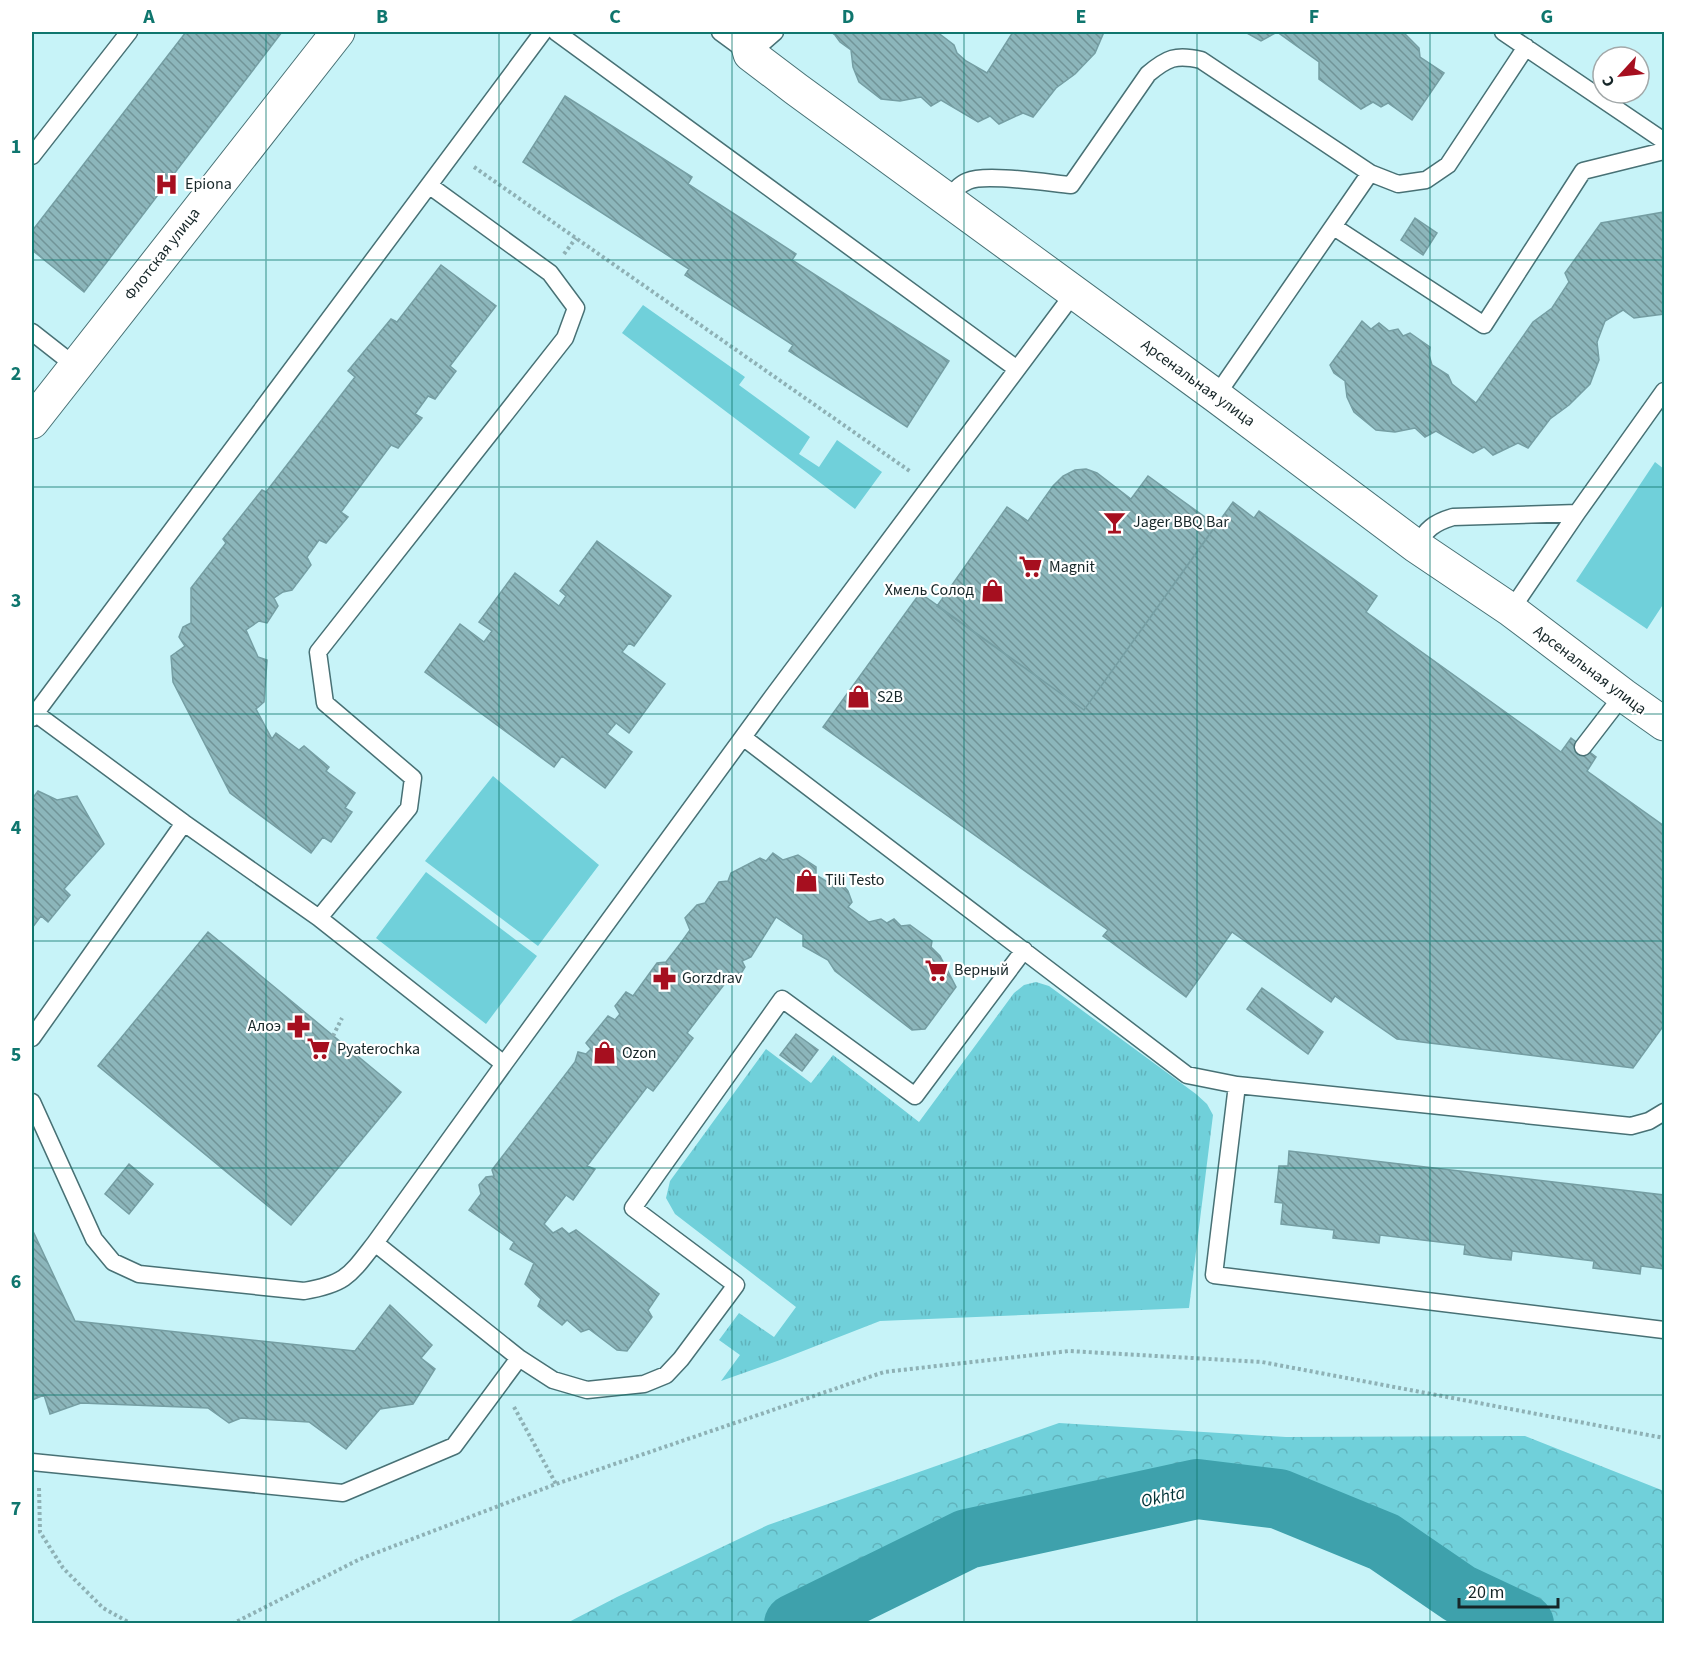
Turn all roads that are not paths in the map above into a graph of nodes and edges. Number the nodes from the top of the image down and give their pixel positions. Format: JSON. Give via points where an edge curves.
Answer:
{"nodes":[{"id":1,"x":129,"y":32,"type":"edge"},
{"id":2,"x":338,"y":32,"type":"edge"},
{"id":3,"x":543,"y":32,"type":"edge"},
{"id":4,"x":556,"y":32,"type":"edge"},
{"id":5,"x":720,"y":32,"type":"edge"},
{"id":6,"x":775,"y":32,"type":"edge"},
{"id":7,"x":1503,"y":32,"type":"edge"},
{"id":8,"x":747,"y":43,"type":"edge"},
{"id":9,"x":1527,"y":47,"type":"junction"},
{"id":10,"x":1665,"y":141,"type":"edge"},
{"id":11,"x":1665,"y":151,"type":"edge"},
{"id":12,"x":32,"y":156,"type":"edge"},
{"id":13,"x":1370,"y":173,"type":"junction"},
{"id":14,"x":430,"y":186,"type":"junction"},
{"id":15,"x":948,"y":201,"type":"junction"},
{"id":16,"x":1334,"y":227,"type":"junction"},
{"id":17,"x":1074,"y":292,"type":"junction"},
{"id":18,"x":32,"y":332,"type":"edge"},
{"id":19,"x":74,"y":365,"type":"junction"},
{"id":20,"x":1017,"y":369,"type":"junction"},
{"id":21,"x":1665,"y":391,"type":"edge"},
{"id":22,"x":1216,"y":396,"type":"junction"},
{"id":23,"x":32,"y":422,"type":"edge"},
{"id":24,"x":1577,"y":513,"type":"junction"},
{"id":25,"x":1416,"y":546,"type":"junction"},
{"id":26,"x":1511,"y":610,"type":"junction"},
{"id":27,"x":1623,"y":696,"type":"junction"},
{"id":28,"x":33,"y":716,"type":"edge"},
{"id":29,"x":1665,"y":724,"type":"edge"},
{"id":30,"x":744,"y":738,"type":"junction"},
{"id":31,"x":1583,"y":747,"type":"dead end"},
{"id":32,"x":184,"y":823,"type":"junction"},
{"id":33,"x":319,"y":918,"type":"junction"},
{"id":34,"x":1024,"y":950,"type":"junction"},
{"id":35,"x":32,"y":1038,"type":"edge"},
{"id":36,"x":504,"y":1064,"type":"junction"},
{"id":37,"x":1237,"y":1085,"type":"junction"},
{"id":38,"x":32,"y":1102,"type":"edge"},
{"id":39,"x":1665,"y":1112,"type":"edge"},
{"id":40,"x":375,"y":1243,"type":"junction"},
{"id":41,"x":1665,"y":1330,"type":"edge"},
{"id":42,"x":519,"y":1358,"type":"junction"},
{"id":43,"x":35,"y":1463,"type":"edge"}],
"edges":[{"from":1,"to":12,"type":"lane"},
{"from":2,"to":19,"type":"street","name":"Флотская улица"},
{"from":3,"to":14,"type":"lane"},
{"from":4,"to":20,"type":"lane"},
{"from":5,"to":8,"type":"lane"},
{"from":6,"to":8,"type":"lane"},
{"from":7,"to":9,"type":"lane"},
{"from":8,"to":15,"type":"street","name":"Арсенальная улица"},
{"from":9,"to":10,"type":"lane"},
{"from":9,"to":13,"type":"lane","via":[[1448,165],[1426,180],[1398,184]]},
{"from":11,"to":16,"type":"lane","via":[[1583,171],[1484,326]]},
{"from":13,"to":15,"type":"lane","via":[[1201,60],[1184,56],[1164,60],[1148,74],[1071,185],[970,180],[957,188]]},
{"from":13,"to":16,"type":"lane"},
{"from":14,"to":28,"type":"lane"},
{"from":14,"to":33,"type":"lane","via":[[550,273],[576,308],[565,338],[318,652],[325,703],[413,778],[409,808]]},
{"from":15,"to":17,"type":"street","name":"Арсенальная улица"},
{"from":16,"to":22,"type":"lane"},
{"from":17,"to":20,"type":"lane"},
{"from":17,"to":22,"type":"street","name":"Арсенальная улица"},
{"from":18,"to":19,"type":"lane"},
{"from":19,"to":23,"type":"street","name":"Флотская улица"},
{"from":20,"to":30,"type":"lane"},
{"from":21,"to":24,"type":"lane"},
{"from":22,"to":25,"type":"street","name":"Арсенальная улица"},
{"from":24,"to":25,"type":"lane","via":[[1453,517],[1427,529]]},
{"from":24,"to":26,"type":"lane"},
{"from":25,"to":26,"type":"street","name":"Арсенальная улица"},
{"from":26,"to":27,"type":"street","name":"Арсенальная улица"},
{"from":27,"to":29,"type":"street","name":"Арсенальная улица"},
{"from":27,"to":31,"type":"lane"},
{"from":28,"to":32,"type":"lane"},
{"from":30,"to":34,"type":"lane"},
{"from":30,"to":36,"type":"lane"},
{"from":32,"to":33,"type":"lane"},
{"from":32,"to":35,"type":"lane"},
{"from":33,"to":36,"type":"lane"},
{"from":34,"to":37,"type":"lane","via":[[1187,1075]]},
{"from":34,"to":42,"type":"lane","via":[[915,1096],[782,999],[633,1208],[736,1285],[681,1359],[666,1375],[644,1384],[586,1390],[553,1380]]},
{"from":36,"to":40,"type":"lane"},
{"from":37,"to":39,"type":"lane","via":[[1631,1126]]},
{"from":37,"to":41,"type":"lane","via":[[1214,1275]]},
{"from":38,"to":40,"type":"lane","via":[[94,1239],[113,1262],[139,1274],[304,1292],[327,1287],[349,1275]]},
{"from":40,"to":42,"type":"lane"},
{"from":42,"to":43,"type":"lane","via":[[454,1446],[343,1493]]}]}
